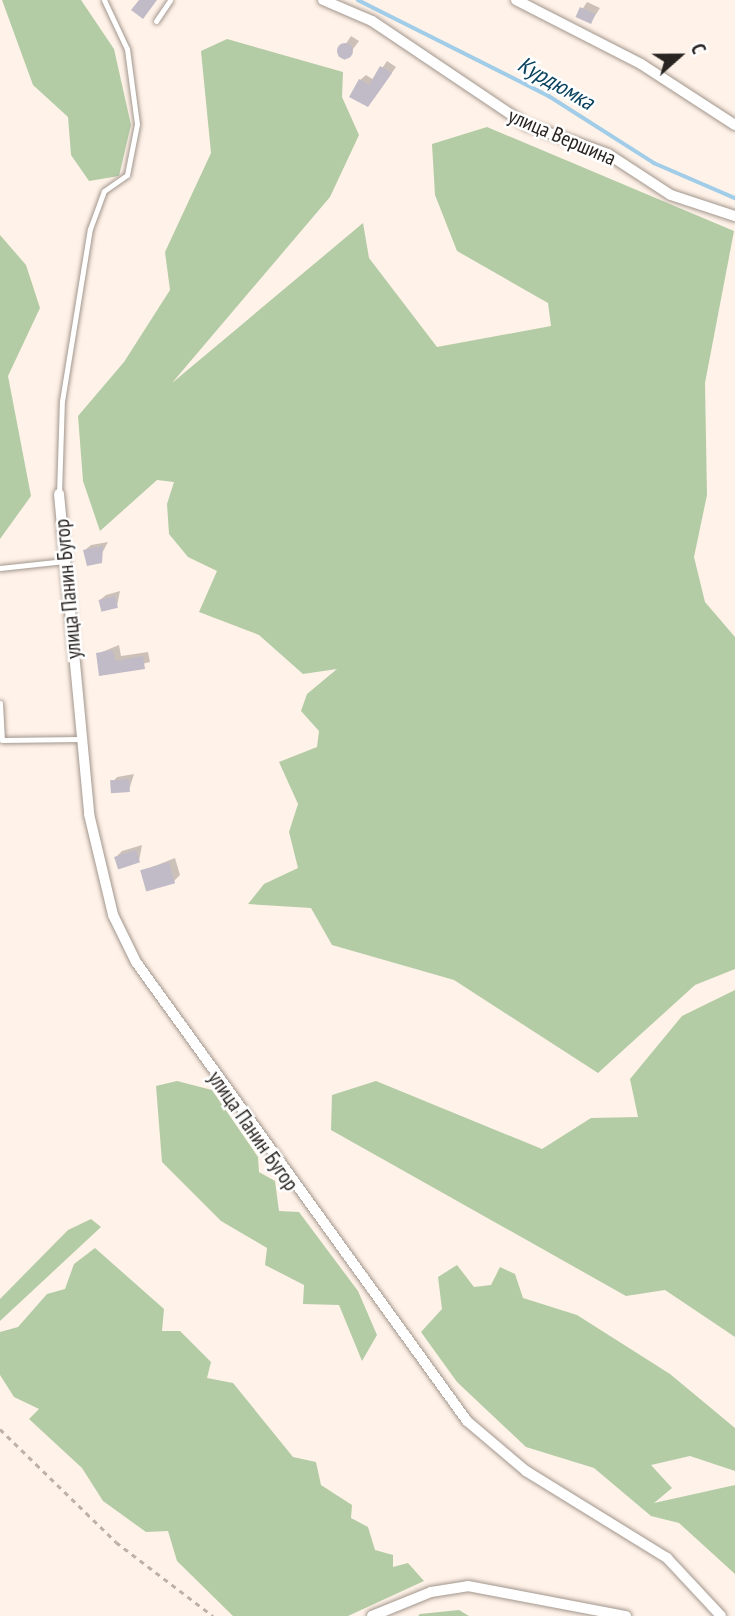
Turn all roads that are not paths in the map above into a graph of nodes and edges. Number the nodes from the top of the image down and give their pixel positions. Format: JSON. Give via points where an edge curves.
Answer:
{"nodes":[{"id":1,"x":104,"y":0,"type":"edge"},
{"id":2,"x":170,"y":0,"type":"edge"},
{"id":3,"x":323,"y":0,"type":"edge"},
{"id":4,"x":516,"y":0,"type":"edge"},
{"id":5,"x":156,"y":21,"type":"dead end"},
{"id":6,"x":735,"y":125,"type":"edge"},
{"id":7,"x":735,"y":216,"type":"edge"},
{"id":8,"x":59,"y":494,"type":"joint"},
{"id":9,"x":65,"y":561,"type":"junction"},
{"id":10,"x":0,"y":568,"type":"edge"},
{"id":11,"x":0,"y":703,"type":"edge"},
{"id":12,"x":81,"y":739,"type":"junction"},
{"id":13,"x":1,"y":740,"type":"edge"},
{"id":14,"x":372,"y":1616,"type":"edge"},
{"id":15,"x":626,"y":1616,"type":"edge"},
{"id":16,"x":721,"y":1616,"type":"edge"}],
"edges":[{"from":1,"to":8,"type":"lane","via":[[127,49],[137,124],[127,175],[104,191],[90,229],[62,401]]},
{"from":2,"to":5,"type":"lane"},
{"from":3,"to":7,"type":"street","name":"улица Вершина","via":[[372,21],[527,125],[608,154],[671,195]]},
{"from":4,"to":6,"type":"street","via":[[641,64]]},
{"from":8,"to":9,"type":"street","name":"улица Панин Бугор"},
{"from":9,"to":10,"type":"lane"},
{"from":9,"to":12,"type":"street","name":"улица Панин Бугор"},
{"from":11,"to":13,"type":"lane"},
{"from":12,"to":13,"type":"lane"},
{"from":12,"to":16,"type":"street","name":"улица Панин Бугор","via":[[96,852],[124,941],[327,1234],[467,1421],[526,1471],[667,1558]]},
{"from":14,"to":15,"type":"street","via":[[431,1592],[468,1586]]}]}
